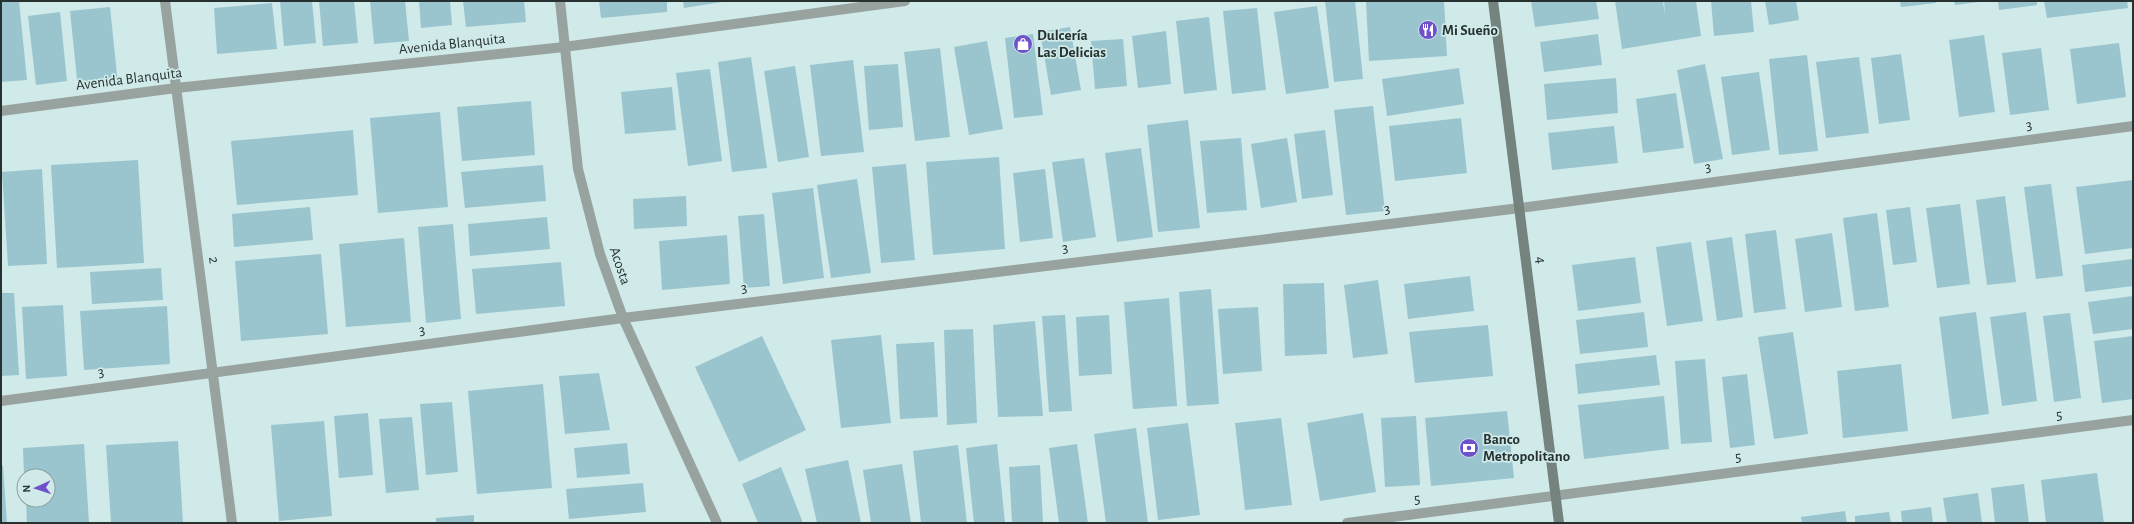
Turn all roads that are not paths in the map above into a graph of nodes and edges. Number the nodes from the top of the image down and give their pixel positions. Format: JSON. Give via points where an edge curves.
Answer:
{"nodes":[{"id":1,"x":165,"y":1,"type":"edge"},
{"id":2,"x":560,"y":1,"type":"edge"},
{"id":3,"x":905,"y":1,"type":"edge"},
{"id":4,"x":1493,"y":1,"type":"edge"},
{"id":5,"x":564,"y":47,"type":"junction"},
{"id":6,"x":176,"y":88,"type":"junction"},
{"id":7,"x":1,"y":111,"type":"edge"},
{"id":8,"x":2133,"y":126,"type":"edge"},
{"id":9,"x":1520,"y":208,"type":"junction"},
{"id":10,"x":623,"y":318,"type":"junction"},
{"id":11,"x":213,"y":373,"type":"junction"},
{"id":12,"x":1,"y":401,"type":"edge"},
{"id":13,"x":2133,"y":420,"type":"edge"},
{"id":14,"x":1556,"y":496,"type":"junction"},
{"id":15,"x":232,"y":523,"type":"edge"},
{"id":16,"x":716,"y":523,"type":"edge"},
{"id":17,"x":1347,"y":523,"type":"edge"},
{"id":18,"x":1559,"y":523,"type":"edge"}],
"edges":[{"from":1,"to":6,"type":"street","name":"2"},
{"from":2,"to":5,"type":"street","name":"Acosta"},
{"from":3,"to":5,"type":"street","name":"Avenida Blanquita"},
{"from":4,"to":9,"type":"street","name":"4"},
{"from":5,"to":6,"type":"street","name":"Avenida Blanquita"},
{"from":5,"to":10,"type":"street","name":"Acosta","via":[[578,169],[600,254]]},
{"from":6,"to":7,"type":"street","name":"Avenida Blanquita"},
{"from":6,"to":11,"type":"street","name":"2"},
{"from":8,"to":9,"type":"street","name":"3"},
{"from":9,"to":10,"type":"street","name":"3"},
{"from":9,"to":14,"type":"street","name":"4"},
{"from":10,"to":11,"type":"street","name":"3"},
{"from":10,"to":16,"type":"street","name":"Acosta"},
{"from":11,"to":12,"type":"street","name":"3"},
{"from":11,"to":15,"type":"street","name":"2"},
{"from":13,"to":14,"type":"street","name":"5"},
{"from":14,"to":17,"type":"street","name":"5"},
{"from":14,"to":18,"type":"street","name":"4"}]}
